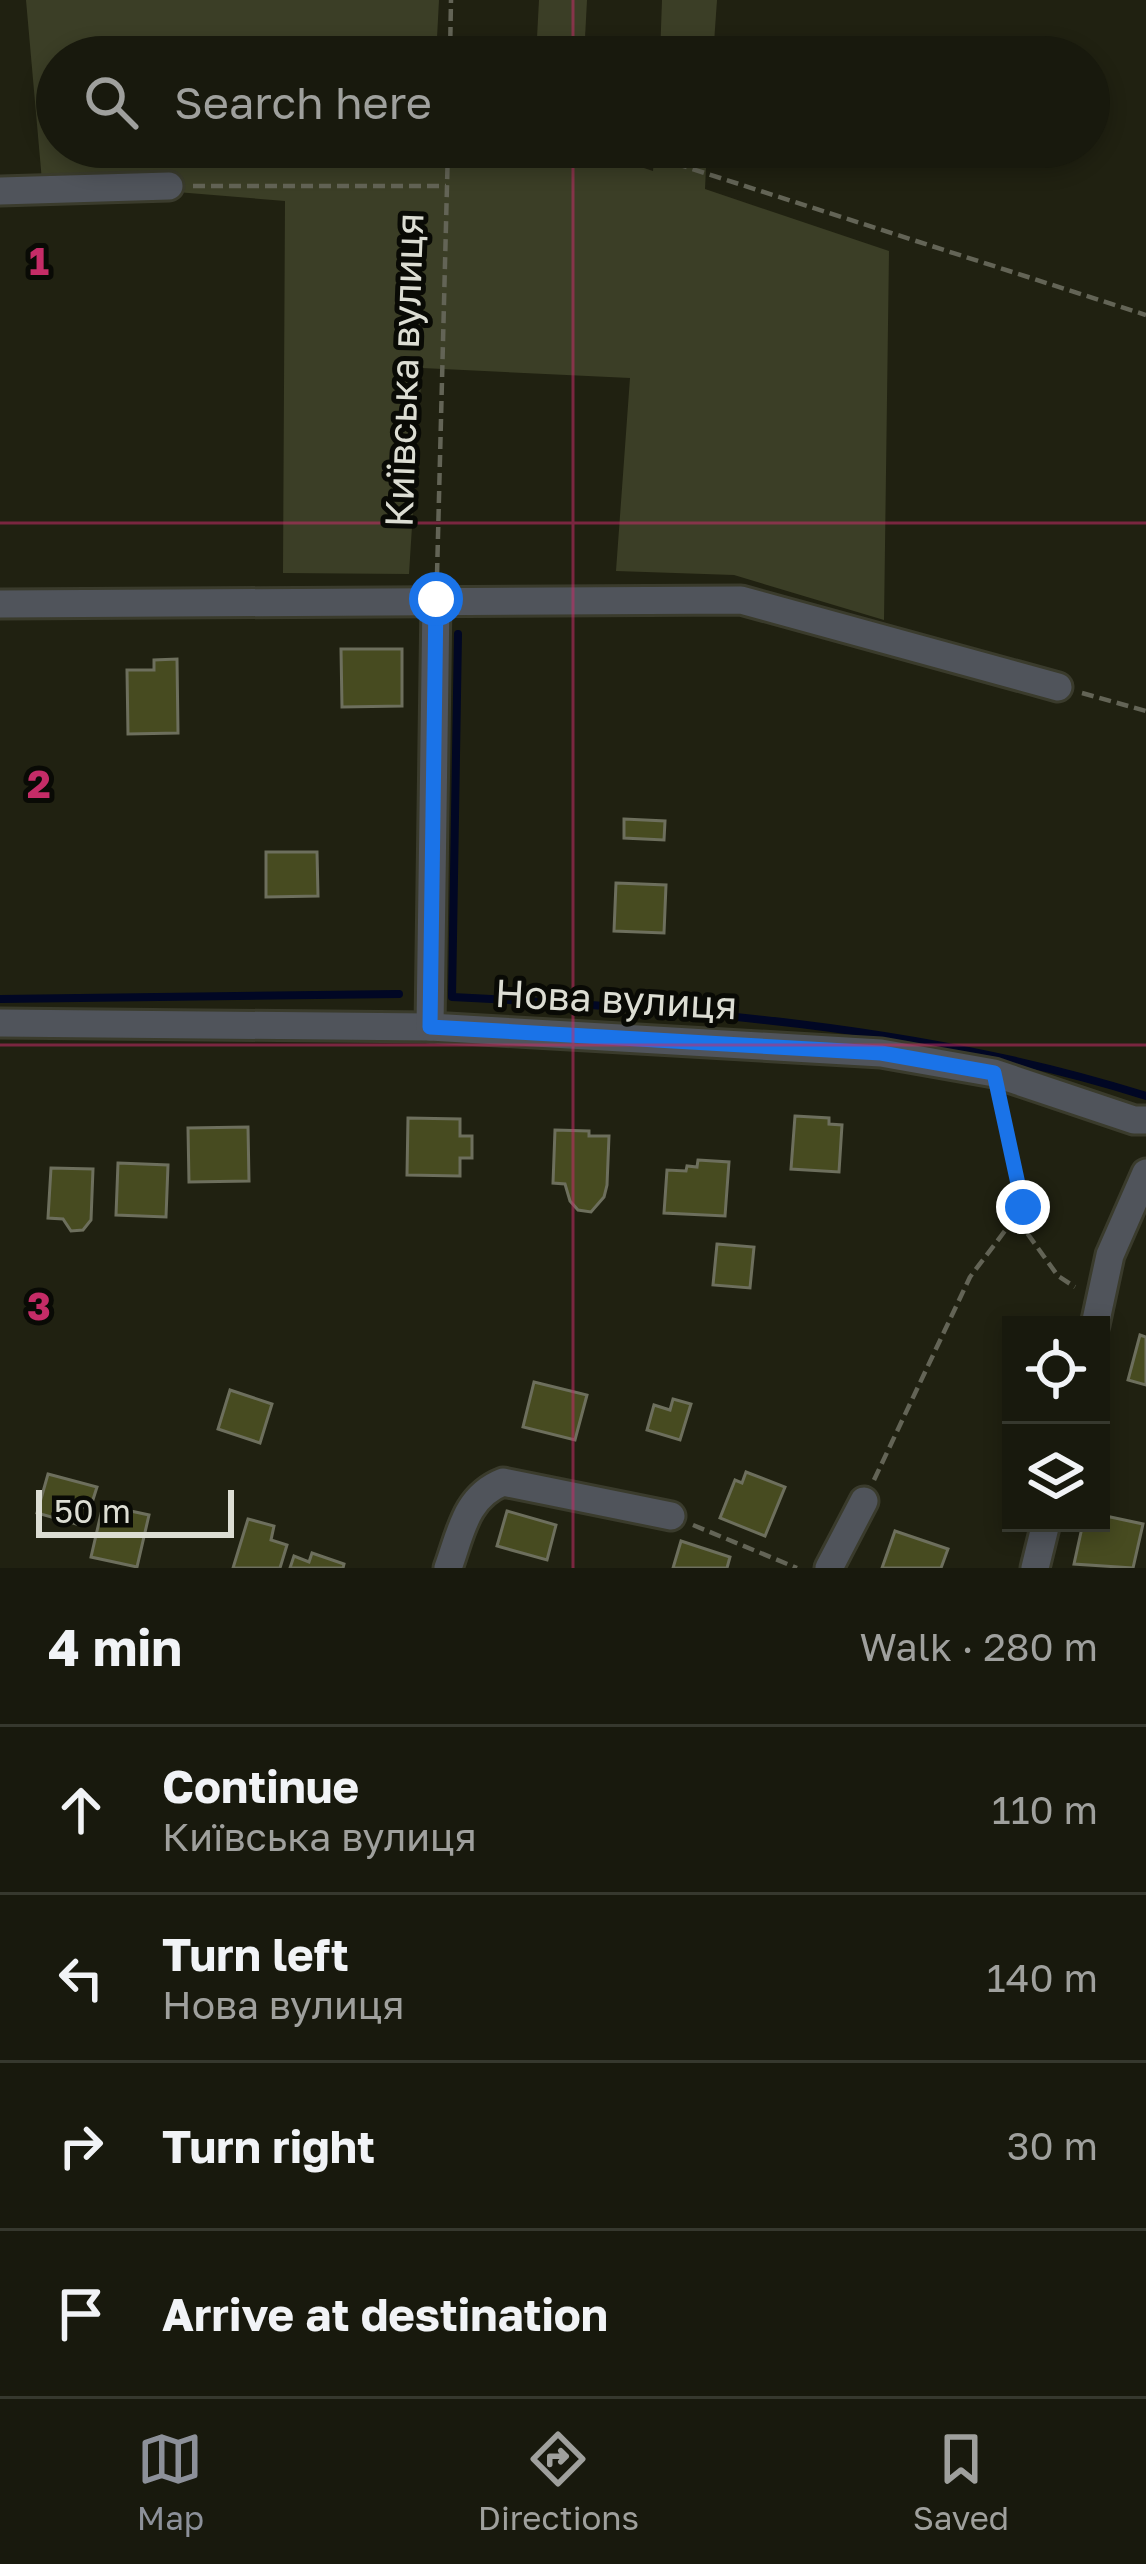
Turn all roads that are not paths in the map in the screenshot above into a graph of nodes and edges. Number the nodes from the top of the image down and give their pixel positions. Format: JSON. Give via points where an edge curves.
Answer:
{"nodes":[{"id":1,"x":170,"y":186,"type":"road end"},
{"id":2,"x":0,"y":191,"type":"edge"},
{"id":3,"x":436,"y":599,"type":"junction"},
{"id":4,"x":0,"y":604,"type":"edge"},
{"id":5,"x":1058,"y":687,"type":"road end"},
{"id":6,"x":0,"y":1023,"type":"edge"},
{"id":7,"x":430,"y":1027,"type":"junction"},
{"id":8,"x":1146,"y":1120,"type":"edge"},
{"id":9,"x":1146,"y":1173,"type":"edge"},
{"id":10,"x":1097,"y":1314,"type":"edge"},
{"id":11,"x":864,"y":1501,"type":"road end"},
{"id":12,"x":671,"y":1516,"type":"road end"},
{"id":13,"x":1044,"y":1532,"type":"edge"},
{"id":14,"x":448,"y":1568,"type":"edge"},
{"id":15,"x":829,"y":1568,"type":"edge"},
{"id":16,"x":1035,"y":1568,"type":"edge"}],
"edges":[{"from":1,"to":2,"type":"street"},
{"from":3,"to":4,"type":"street"},
{"from":3,"to":5,"type":"street","via":[[741,600]]},
{"from":3,"to":7,"type":"street"},
{"from":6,"to":7,"type":"street","name":"Нова вулиця"},
{"from":7,"to":8,"type":"street","name":"Нова вулиця","via":[[881,1053],[994,1073]]},
{"from":9,"to":10,"type":"street","via":[[1110,1255]]},
{"from":11,"to":15,"type":"street"},
{"from":12,"to":14,"type":"street","via":[[503,1482],[470,1507]]},
{"from":13,"to":16,"type":"street"}]}
